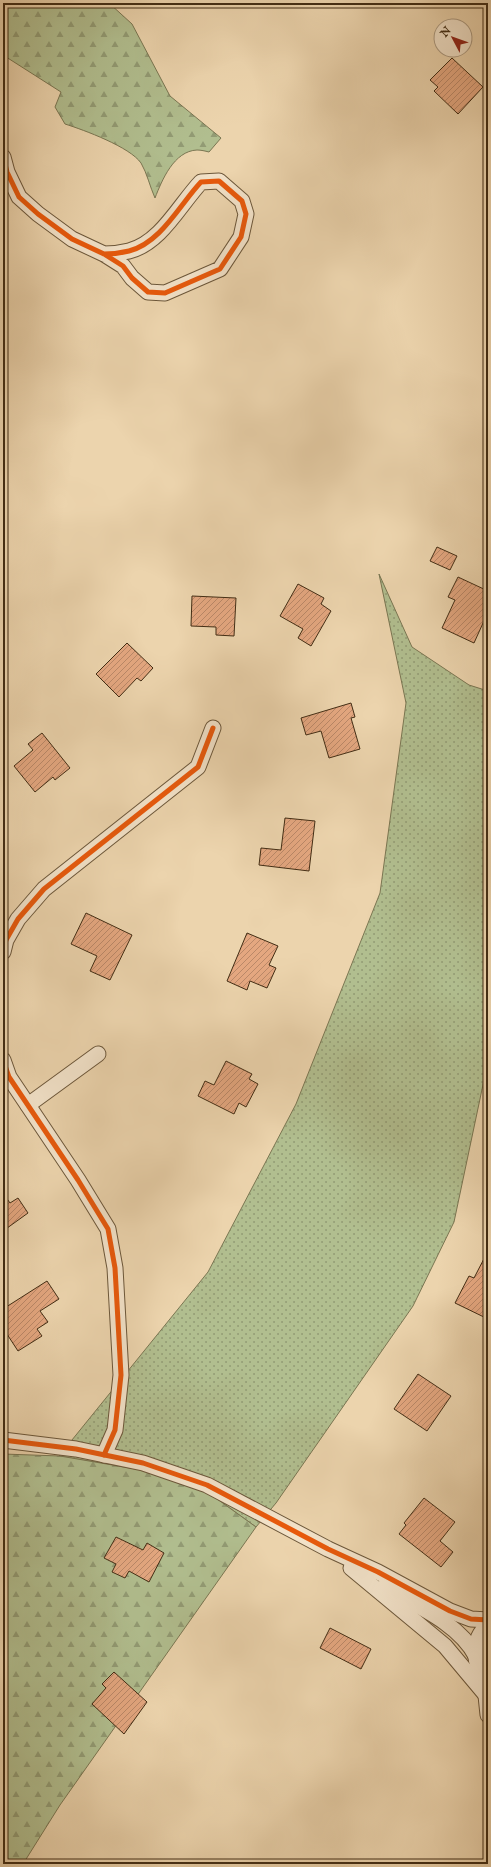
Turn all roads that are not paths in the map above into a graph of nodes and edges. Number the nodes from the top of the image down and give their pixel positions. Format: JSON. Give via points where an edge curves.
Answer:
{"nodes":[{"id":1,"x":3,"y":157,"type":"edge"},
{"id":2,"x":104,"y":254,"type":"junction"},
{"id":3,"x":213,"y":728,"type":"dead end"},
{"id":4,"x":3,"y":952,"type":"edge"},
{"id":5,"x":98,"y":1054,"type":"dead end"},
{"id":6,"x":3,"y":1060,"type":"edge"},
{"id":7,"x":28,"y":1106,"type":"junction"},
{"id":8,"x":3,"y":1440,"type":"edge"},
{"id":9,"x":104,"y":1455,"type":"junction"},
{"id":10,"x":328,"y":1549,"type":"junction"},
{"id":11,"x":351,"y":1568,"type":"junction"},
{"id":12,"x":488,"y":1620,"type":"edge"},
{"id":13,"x":488,"y":1625,"type":"edge"},
{"id":14,"x":476,"y":1656,"type":"junction"},
{"id":15,"x":486,"y":1677,"type":"edge"},
{"id":16,"x":486,"y":1695,"type":"junction"},
{"id":17,"x":488,"y":1715,"type":"edge"}],
"edges":[{"from":1,"to":2,"type":"street","via":[[19,197],[72,239]]},
{"from":2,"to":2,"type":"street","via":[[123,266],[148,292],[165,293],[220,269],[241,237],[246,214],[242,201],[219,181],[202,182],[161,231],[129,251]]},
{"from":3,"to":4,"type":"street","via":[[198,767],[44,889],[18,919],[6,940]]},
{"from":5,"to":7,"type":"street"},
{"from":6,"to":7,"type":"street","via":[[9,1077]]},
{"from":7,"to":9,"type":"street","via":[[108,1229],[115,1268],[121,1374],[115,1430]]},
{"from":8,"to":9,"type":"street"},
{"from":9,"to":10,"type":"street","via":[[143,1463],[207,1485]]},
{"from":10,"to":11,"type":"street"},
{"from":10,"to":12,"type":"street","via":[[461,1616]]},
{"from":11,"to":14,"type":"street","via":[[452,1627],[466,1640]]},
{"from":11,"to":16,"type":"street","via":[[445,1646]]},
{"from":13,"to":14,"type":"street","via":[[476,1645]]},
{"from":14,"to":15,"type":"street","via":[[478,1666]]},
{"from":15,"to":16,"type":"street"},
{"from":16,"to":17,"type":"street"}]}
